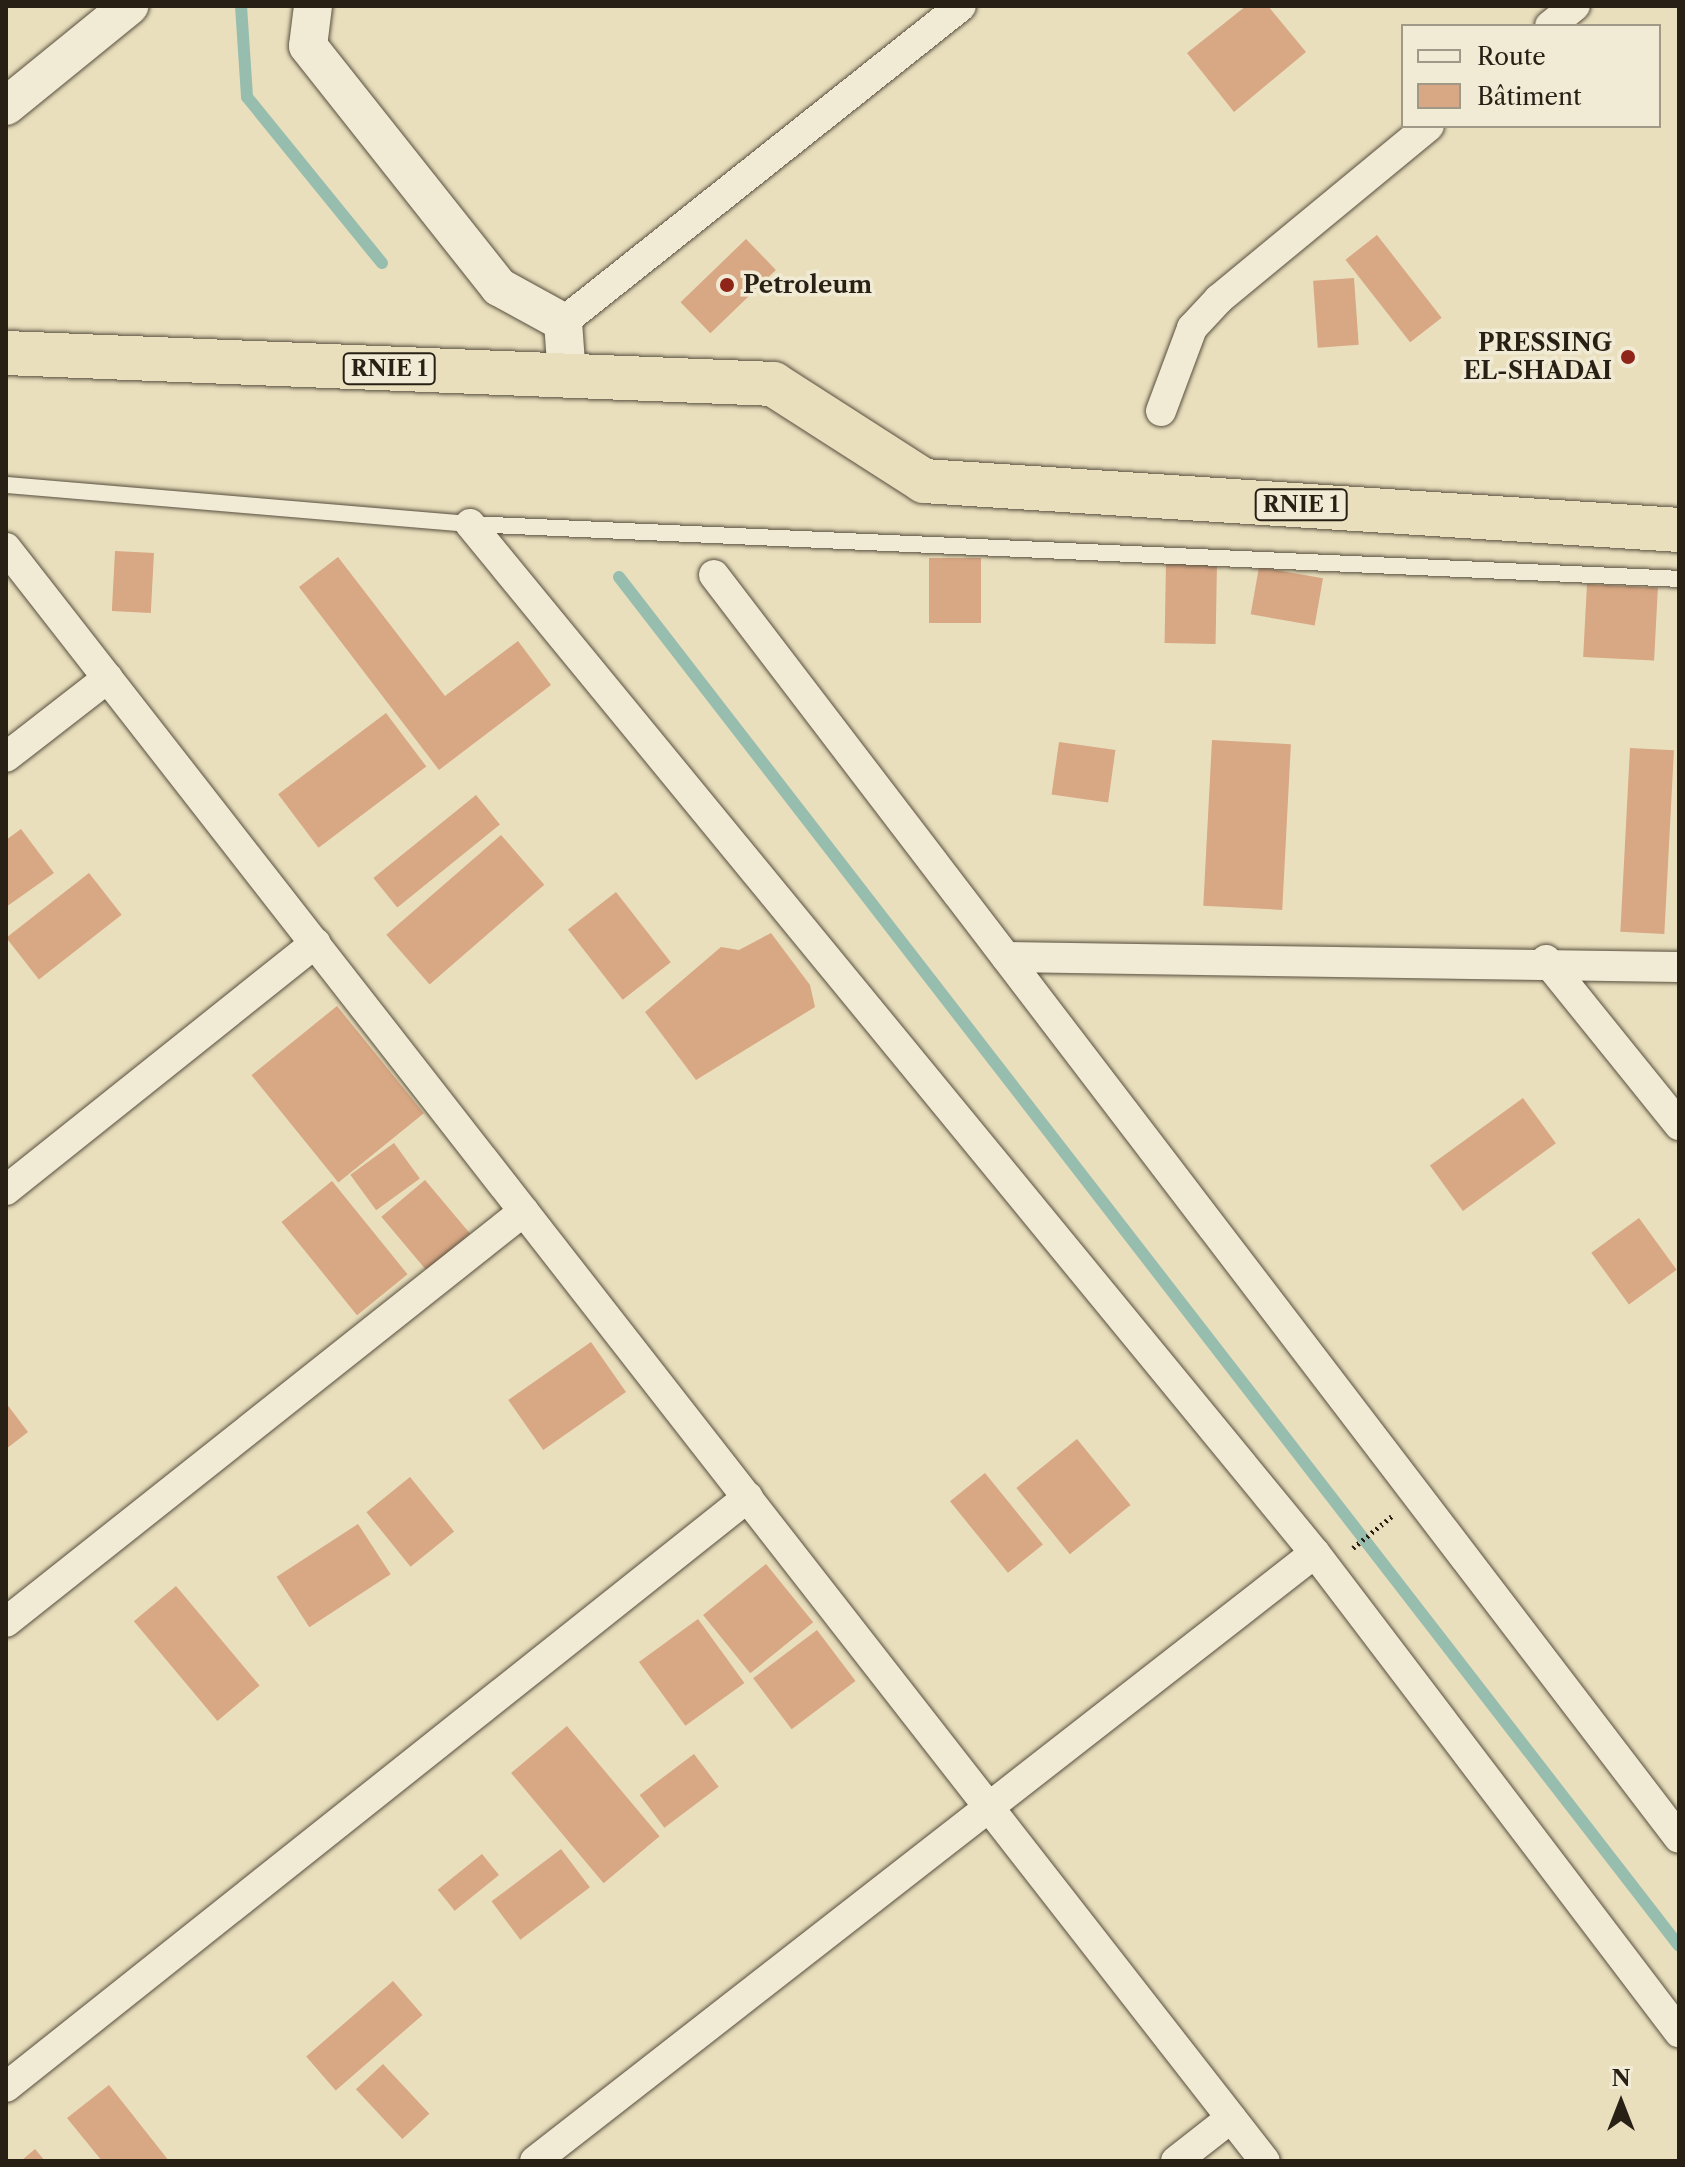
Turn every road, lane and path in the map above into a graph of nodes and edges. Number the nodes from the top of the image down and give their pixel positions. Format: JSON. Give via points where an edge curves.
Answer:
{"nodes":[{"id":1,"x":129,"y":6,"type":"edge"},
{"id":2,"x":313,"y":6,"type":"edge"},
{"id":3,"x":961,"y":6,"type":"edge"},
{"id":4,"x":1575,"y":6,"type":"edge"},
{"id":5,"x":1552,"y":24,"type":"edge"},
{"id":6,"x":6,"y":106,"type":"edge"},
{"id":7,"x":1427,"y":128,"type":"edge"},
{"id":8,"x":563,"y":322,"type":"junction"},
{"id":9,"x":6,"y":353,"type":"edge"},
{"id":10,"x":567,"y":376,"type":"junction"},
{"id":11,"x":1161,"y":411,"type":"dead end"},
{"id":12,"x":6,"y":485,"type":"edge"},
{"id":13,"x":470,"y":524,"type":"junction"},
{"id":14,"x":1679,"y":530,"type":"edge"},
{"id":15,"x":6,"y":548,"type":"edge"},
{"id":16,"x":714,"y":575,"type":"dead end"},
{"id":17,"x":1679,"y":579,"type":"edge"},
{"id":18,"x":108,"y":678,"type":"junction"},
{"id":19,"x":6,"y":757,"type":"edge"},
{"id":20,"x":315,"y":943,"type":"junction"},
{"id":21,"x":1006,"y":957,"type":"junction"},
{"id":22,"x":1546,"y":960,"type":"junction"},
{"id":23,"x":1679,"y":967,"type":"edge"},
{"id":24,"x":1679,"y":1125,"type":"edge"},
{"id":25,"x":6,"y":1190,"type":"edge"},
{"id":26,"x":524,"y":1211,"type":"junction"},
{"id":27,"x":748,"y":1497,"type":"junction"},
{"id":28,"x":1387,"y":1521,"type":"dead end"},
{"id":29,"x":1350,"y":1551,"type":"dead end"},
{"id":30,"x":1315,"y":1553,"type":"junction"},
{"id":31,"x":6,"y":1622,"type":"edge"},
{"id":32,"x":989,"y":1806,"type":"junction"},
{"id":33,"x":1679,"y":1838,"type":"edge"},
{"id":34,"x":1679,"y":2032,"type":"edge"},
{"id":35,"x":6,"y":2087,"type":"edge"},
{"id":36,"x":1231,"y":2118,"type":"junction"},
{"id":37,"x":535,"y":2161,"type":"edge"},
{"id":38,"x":1176,"y":2161,"type":"edge"},
{"id":39,"x":1265,"y":2161,"type":"edge"}],
"edges":[{"from":1,"to":6,"type":"street"},
{"from":2,"to":8,"type":"street","via":[[306,23],[317,58],[499,287]]},
{"from":3,"to":8,"type":"street"},
{"from":4,"to":5,"type":"street"},
{"from":7,"to":11,"type":"street","via":[[1219,299],[1192,328]]},
{"from":8,"to":10,"type":"street"},
{"from":9,"to":10,"type":"highway","number":"RNIE 1"},
{"from":10,"to":14,"type":"highway","number":"RNIE 1","via":[[773,384],[924,481]]},
{"from":12,"to":13,"type":"lane"},
{"from":13,"to":17,"type":"lane"},
{"from":13,"to":30,"type":"street"},
{"from":15,"to":18,"type":"street"},
{"from":16,"to":21,"type":"street"},
{"from":18,"to":19,"type":"street"},
{"from":18,"to":20,"type":"street"},
{"from":20,"to":25,"type":"street"},
{"from":20,"to":26,"type":"street"},
{"from":21,"to":22,"type":"street"},
{"from":21,"to":33,"type":"street"},
{"from":22,"to":23,"type":"street"},
{"from":22,"to":24,"type":"street"},
{"from":26,"to":27,"type":"street"},
{"from":26,"to":31,"type":"street"},
{"from":27,"to":32,"type":"street"},
{"from":27,"to":35,"type":"street"},
{"from":28,"to":29,"type":"path"},
{"from":30,"to":32,"type":"street"},
{"from":30,"to":34,"type":"street"},
{"from":32,"to":36,"type":"street"},
{"from":32,"to":37,"type":"street"},
{"from":36,"to":38,"type":"street"},
{"from":36,"to":39,"type":"street"}]}
